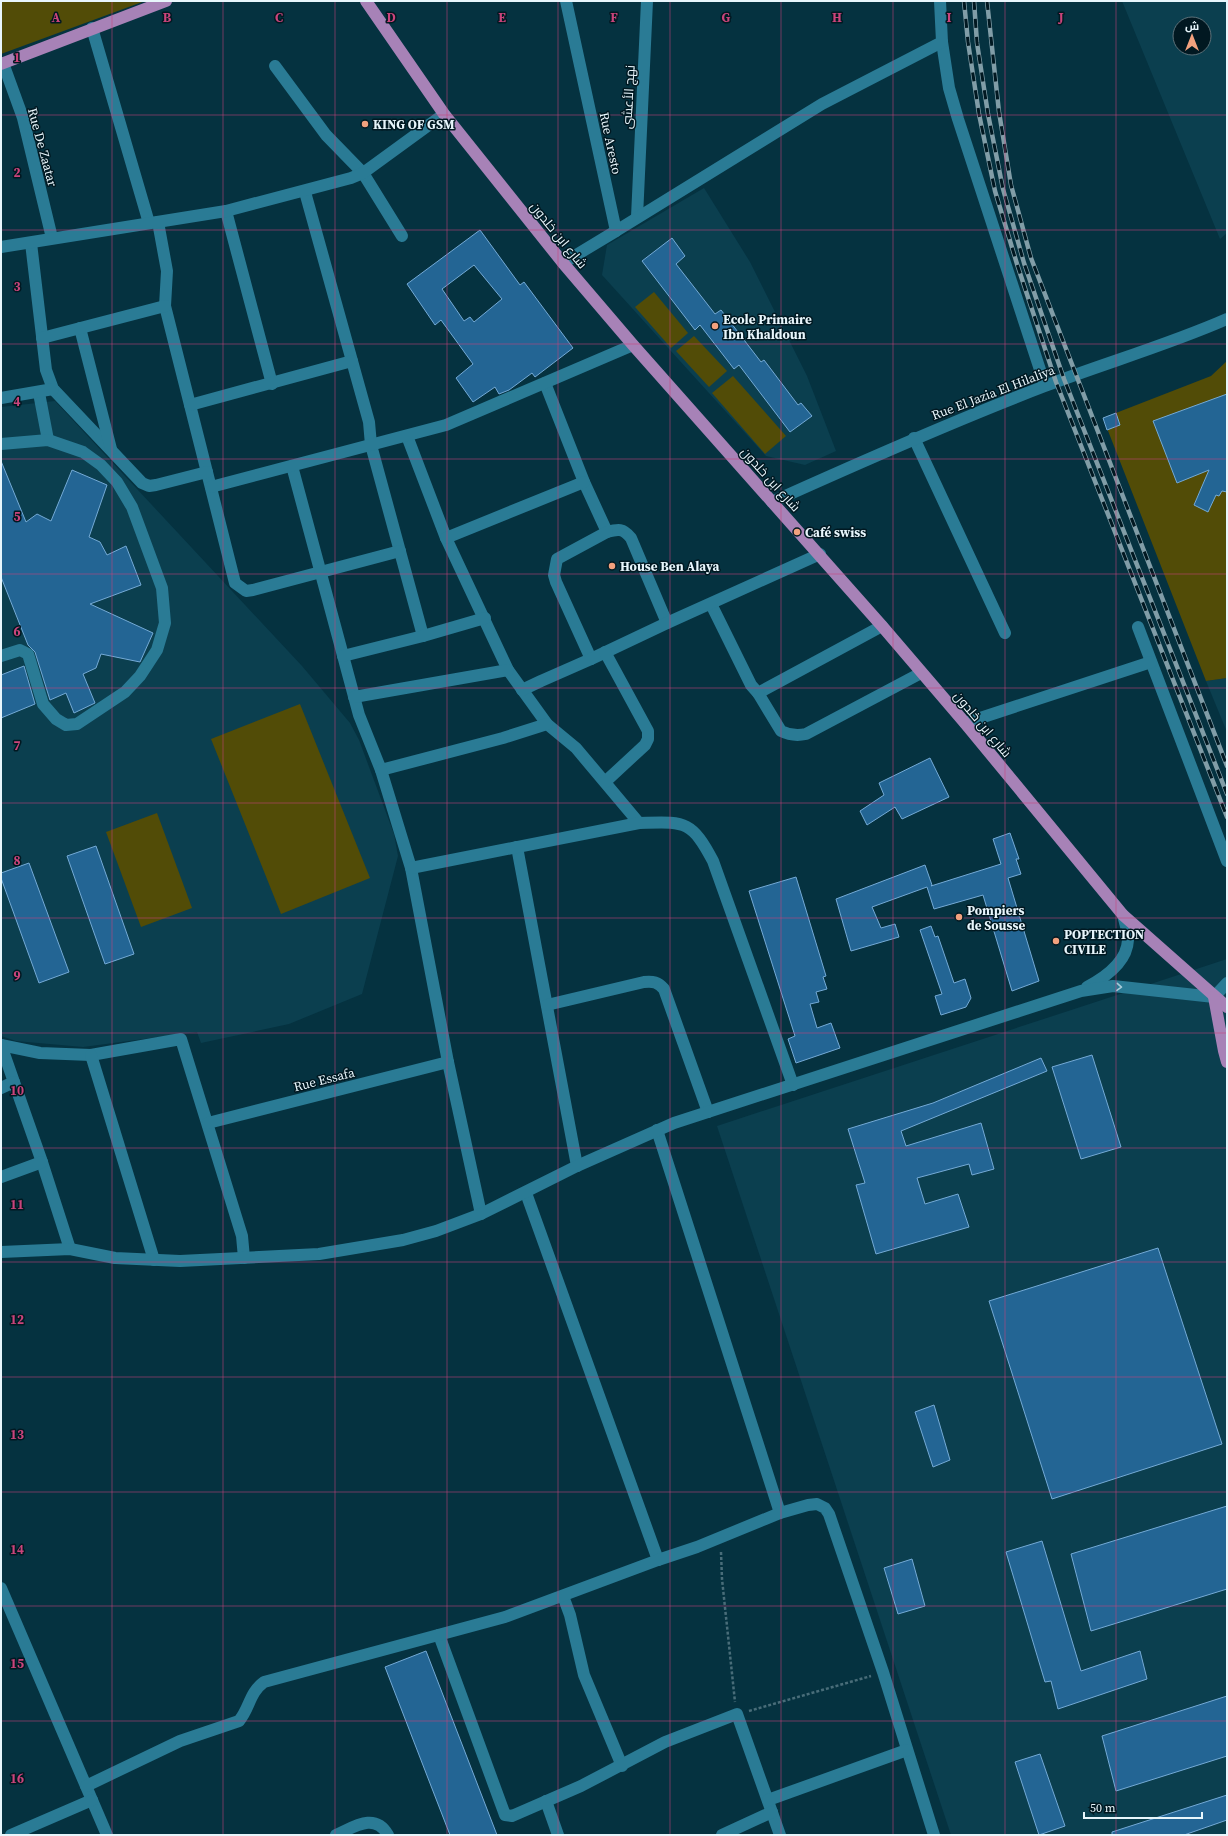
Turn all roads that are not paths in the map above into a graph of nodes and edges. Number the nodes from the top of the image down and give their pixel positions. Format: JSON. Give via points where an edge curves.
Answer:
{"nodes":[{"id":1,"x":166,"y":1,"type":"edge"},
{"id":2,"x":366,"y":1,"type":"edge"},
{"id":3,"x":566,"y":1,"type":"edge"},
{"id":4,"x":646,"y":1,"type":"edge"},
{"id":5,"x":940,"y":1,"type":"edge"},
{"id":6,"x":92,"y":28,"type":"junction"},
{"id":7,"x":942,"y":42,"type":"junction"},
{"id":8,"x":2,"y":64,"type":"edge"},
{"id":9,"x":275,"y":66,"type":"dead end"},
{"id":10,"x":444,"y":114,"type":"junction"},
{"id":11,"x":363,"y":173,"type":"junction"},
{"id":12,"x":305,"y":192,"type":"junction"},
{"id":13,"x":226,"y":211,"type":"junction"},
{"id":14,"x":637,"y":217,"type":"junction"},
{"id":15,"x":153,"y":222,"type":"junction"},
{"id":16,"x":616,"y":231,"type":"junction"},
{"id":17,"x":402,"y":236,"type":"dead end"},
{"id":18,"x":52,"y":238,"type":"junction"},
{"id":19,"x":31,"y":243,"type":"junction"},
{"id":20,"x":1,"y":247,"type":"edge"},
{"id":21,"x":563,"y":263,"type":"junction"},
{"id":22,"x":165,"y":306,"type":"junction"},
{"id":23,"x":1227,"y":319,"type":"edge"},
{"id":24,"x":80,"y":328,"type":"junction"},
{"id":25,"x":42,"y":338,"type":"junction"},
{"id":26,"x":632,"y":345,"type":"junction"},
{"id":27,"x":352,"y":361,"type":"junction"},
{"id":28,"x":545,"y":383,"type":"junction"},
{"id":29,"x":272,"y":384,"type":"junction"},
{"id":30,"x":1045,"y":386,"type":"junction"},
{"id":31,"x":53,"y":389,"type":"junction"},
{"id":32,"x":39,"y":393,"type":"junction"},
{"id":33,"x":1,"y":398,"type":"edge"},
{"id":34,"x":190,"y":405,"type":"junction"},
{"id":35,"x":407,"y":436,"type":"junction"},
{"id":36,"x":914,"y":438,"type":"junction"},
{"id":37,"x":48,"y":440,"type":"junction"},
{"id":38,"x":1,"y":444,"type":"edge"},
{"id":39,"x":371,"y":445,"type":"junction"},
{"id":40,"x":112,"y":451,"type":"junction"},
{"id":41,"x":292,"y":466,"type":"junction"},
{"id":42,"x":207,"y":472,"type":"junction"},
{"id":43,"x":584,"y":482,"type":"junction"},
{"id":44,"x":211,"y":487,"type":"junction"},
{"id":45,"x":772,"y":502,"type":"junction"},
{"id":46,"x":607,"y":532,"type":"junction"},
{"id":47,"x":446,"y":538,"type":"junction"},
{"id":48,"x":400,"y":551,"type":"junction"},
{"id":49,"x":820,"y":554,"type":"junction"},
{"id":50,"x":321,"y":572,"type":"junction"},
{"id":51,"x":711,"y":604,"type":"junction"},
{"id":52,"x":485,"y":618,"type":"junction"},
{"id":53,"x":667,"y":623,"type":"junction"},
{"id":54,"x":882,"y":626,"type":"junction"},
{"id":55,"x":1138,"y":627,"type":"dead end"},
{"id":56,"x":1005,"y":634,"type":"dead end"},
{"id":57,"x":423,"y":636,"type":"junction"},
{"id":58,"x":605,"y":652,"type":"junction"},
{"id":59,"x":1,"y":656,"type":"edge"},
{"id":60,"x":343,"y":656,"type":"junction"},
{"id":61,"x":591,"y":660,"type":"junction"},
{"id":62,"x":1151,"y":662,"type":"junction"},
{"id":63,"x":508,"y":670,"type":"junction"},
{"id":64,"x":921,"y":673,"type":"junction"},
{"id":65,"x":522,"y":690,"type":"junction"},
{"id":66,"x":758,"y":693,"type":"junction"},
{"id":67,"x":354,"y":696,"type":"junction"},
{"id":68,"x":965,"y":723,"type":"junction"},
{"id":69,"x":546,"y":724,"type":"junction"},
{"id":70,"x":381,"y":770,"type":"junction"},
{"id":71,"x":605,"y":782,"type":"junction"},
{"id":72,"x":639,"y":823,"type":"junction"},
{"id":73,"x":517,"y":847,"type":"junction"},
{"id":74,"x":1227,"y":861,"type":"edge"},
{"id":75,"x":412,"y":868,"type":"junction"},
{"id":76,"x":1123,"y":915,"type":"junction"},
{"id":77,"x":1227,"y":983,"type":"edge"},
{"id":78,"x":1081,"y":991,"type":"junction"},
{"id":79,"x":1214,"y":997,"type":"junction"},
{"id":80,"x":547,"y":1005,"type":"junction"},
{"id":81,"x":1227,"y":1007,"type":"edge"},
{"id":82,"x":1,"y":1045,"type":"edge"},
{"id":83,"x":91,"y":1055,"type":"junction"},
{"id":84,"x":448,"y":1062,"type":"junction"},
{"id":85,"x":1227,"y":1062,"type":"edge"},
{"id":86,"x":14,"y":1082,"type":"junction"},
{"id":87,"x":793,"y":1084,"type":"junction"},
{"id":88,"x":1,"y":1088,"type":"edge"},
{"id":89,"x":708,"y":1112,"type":"junction"},
{"id":90,"x":208,"y":1123,"type":"junction"},
{"id":91,"x":657,"y":1130,"type":"junction"},
{"id":92,"x":42,"y":1162,"type":"junction"},
{"id":93,"x":577,"y":1166,"type":"junction"},
{"id":94,"x":1,"y":1177,"type":"edge"},
{"id":95,"x":526,"y":1192,"type":"junction"},
{"id":96,"x":481,"y":1214,"type":"junction"},
{"id":97,"x":70,"y":1249,"type":"junction"},
{"id":98,"x":1,"y":1252,"type":"edge"},
{"id":99,"x":244,"y":1258,"type":"junction"},
{"id":100,"x":154,"y":1260,"type":"junction"},
{"id":101,"x":780,"y":1513,"type":"junction"},
{"id":102,"x":658,"y":1560,"type":"junction"},
{"id":103,"x":1,"y":1588,"type":"edge"},
{"id":104,"x":563,"y":1596,"type":"junction"},
{"id":105,"x":439,"y":1635,"type":"junction"},
{"id":106,"x":907,"y":1750,"type":"junction"},
{"id":107,"x":622,"y":1766,"type":"junction"},
{"id":108,"x":86,"y":1786,"type":"junction"},
{"id":109,"x":92,"y":1800,"type":"junction"},
{"id":110,"x":768,"y":1800,"type":"junction"},
{"id":111,"x":546,"y":1801,"type":"junction"},
{"id":112,"x":772,"y":1812,"type":"junction"},
{"id":113,"x":11,"y":1835,"type":"edge"},
{"id":114,"x":107,"y":1835,"type":"edge"},
{"id":115,"x":336,"y":1835,"type":"edge"},
{"id":116,"x":388,"y":1835,"type":"edge"},
{"id":117,"x":558,"y":1835,"type":"edge"},
{"id":118,"x":722,"y":1835,"type":"edge"},
{"id":119,"x":780,"y":1835,"type":"edge"},
{"id":120,"x":934,"y":1835,"type":"edge"}],
"edges":[{"from":1,"to":6,"type":"main road"},
{"from":2,"to":10,"type":"main road","name":"شارع ابن خلدون"},
{"from":3,"to":16,"type":"street","name":"Rue Aresto"},
{"from":4,"to":14,"type":"street","name":"نهج الأعشى"},
{"from":5,"to":7,"type":"street"},
{"from":6,"to":8,"type":"main road"},
{"from":6,"to":15,"type":"street"},
{"from":7,"to":14,"type":"street","via":[[822,104]]},
{"from":7,"to":30,"type":"street","via":[[949,88],[958,119]]},
{"from":8,"to":18,"type":"street","name":"Rue De Zaatar","via":[[23,118]]},
{"from":9,"to":11,"type":"street","via":[[326,135]]},
{"from":10,"to":11,"type":"street"},
{"from":10,"to":21,"type":"main road","name":"شارع ابن خلدون"},
{"from":11,"to":12,"type":"street"},
{"from":11,"to":17,"type":"street"},
{"from":12,"to":13,"type":"street"},
{"from":12,"to":27,"type":"street"},
{"from":13,"to":15,"type":"street"},
{"from":13,"to":29,"type":"street"},
{"from":14,"to":16,"type":"street"},
{"from":15,"to":18,"type":"street"},
{"from":15,"to":22,"type":"street","via":[[167,272]]},
{"from":16,"to":21,"type":"street"},
{"from":18,"to":19,"type":"street"},
{"from":19,"to":20,"type":"street"},
{"from":19,"to":25,"type":"street"},
{"from":21,"to":26,"type":"main road","name":"شارع ابن خلدون"},
{"from":22,"to":24,"type":"street"},
{"from":22,"to":34,"type":"street"},
{"from":23,"to":30,"type":"street","name":"Rue El Jazia El Hilaliya"},
{"from":24,"to":25,"type":"street"},
{"from":24,"to":40,"type":"street"},
{"from":25,"to":31,"type":"street","via":[[46,370]]},
{"from":26,"to":28,"type":"street"},
{"from":26,"to":45,"type":"main road","name":"شارع ابن خلدون"},
{"from":27,"to":29,"type":"street"},
{"from":27,"to":39,"type":"street","via":[[369,422]]},
{"from":28,"to":35,"type":"street","via":[[446,425]]},
{"from":28,"to":43,"type":"street"},
{"from":29,"to":34,"type":"street"},
{"from":30,"to":36,"type":"street","name":"Rue El Jazia El Hilaliya"},
{"from":31,"to":32,"type":"street"},
{"from":31,"to":40,"type":"street"},
{"from":32,"to":33,"type":"street"},
{"from":32,"to":37,"type":"street"},
{"from":34,"to":42,"type":"street"},
{"from":35,"to":39,"type":"street"},
{"from":35,"to":47,"type":"street"},
{"from":36,"to":45,"type":"street","name":"Rue El Jazia El Hilaliya"},
{"from":36,"to":56,"type":"street"},
{"from":37,"to":38,"type":"street"},
{"from":37,"to":59,"type":"street","via":[[84,452],[117,482],[132,507],[162,588],[165,623],[157,650],[140,676],[125,692],[77,724],[66,725],[56,719],[43,704],[28,654],[20,650]]},
{"from":39,"to":41,"type":"street"},
{"from":39,"to":48,"type":"street"},
{"from":40,"to":42,"type":"street","via":[[142,483],[148,486]]},
{"from":41,"to":44,"type":"street"},
{"from":41,"to":50,"type":"street"},
{"from":42,"to":44,"type":"street"},
{"from":43,"to":46,"type":"street"},
{"from":43,"to":47,"type":"street"},
{"from":44,"to":50,"type":"street","via":[[233,577],[240,588],[252,590]]},
{"from":45,"to":49,"type":"main road","name":"شارع ابن خلدون"},
{"from":46,"to":53,"type":"street","via":[[618,529],[625,531],[631,538]]},
{"from":46,"to":61,"type":"street","via":[[557,559],[554,575]]},
{"from":47,"to":52,"type":"street"},
{"from":48,"to":50,"type":"street"},
{"from":48,"to":57,"type":"street"},
{"from":49,"to":51,"type":"street"},
{"from":49,"to":54,"type":"main road","name":"شارع ابن خلدون"},
{"from":50,"to":60,"type":"street"},
{"from":51,"to":53,"type":"street"},
{"from":51,"to":66,"type":"street","via":[[751,686]]},
{"from":52,"to":57,"type":"street"},
{"from":52,"to":63,"type":"street"},
{"from":53,"to":58,"type":"street"},
{"from":54,"to":64,"type":"main road","name":"شارع ابن خلدون"},
{"from":54,"to":66,"type":"street"},
{"from":55,"to":62,"type":"street"},
{"from":57,"to":60,"type":"street"},
{"from":58,"to":61,"type":"street"},
{"from":58,"to":71,"type":"street","via":[[649,735],[645,745]]},
{"from":60,"to":67,"type":"street"},
{"from":61,"to":65,"type":"street"},
{"from":62,"to":68,"type":"street"},
{"from":62,"to":74,"type":"street"},
{"from":63,"to":65,"type":"street"},
{"from":63,"to":67,"type":"street"},
{"from":64,"to":66,"type":"street","via":[[800,735],[781,731]]},
{"from":64,"to":68,"type":"main road","name":"شارع ابن خلدون"},
{"from":65,"to":69,"type":"street"},
{"from":67,"to":70,"type":"street"},
{"from":68,"to":76,"type":"main road","name":"شارع ابن خلدون"},
{"from":69,"to":70,"type":"street"},
{"from":69,"to":71,"type":"street","via":[[576,748]]},
{"from":70,"to":75,"type":"street"},
{"from":71,"to":72,"type":"street"},
{"from":72,"to":73,"type":"street"},
{"from":72,"to":87,"type":"street","via":[[682,824],[701,839],[713,861]]},
{"from":73,"to":75,"type":"street"},
{"from":73,"to":80,"type":"street"},
{"from":75,"to":84,"type":"street"},
{"from":76,"to":78,"type":"street","via":[[1128,941],[1125,951],[1105,977]]},
{"from":76,"to":79,"type":"main road","name":"شارع ابن خلدون"},
{"from":77,"to":79,"type":"street"},
{"from":78,"to":79,"type":"street","one_way":true,"via":[[1112,986]]},
{"from":78,"to":87,"type":"street"},
{"from":79,"to":81,"type":"main road","name":"شارع ابن خلدون"},
{"from":79,"to":85,"type":"main road"},
{"from":80,"to":89,"type":"street","via":[[644,982],[660,984]]},
{"from":80,"to":93,"type":"street"},
{"from":82,"to":83,"type":"street","via":[[40,1053]]},
{"from":82,"to":86,"type":"street"},
{"from":83,"to":90,"type":"street","via":[[181,1039]]},
{"from":83,"to":100,"type":"street"},
{"from":84,"to":90,"type":"street","name":"Rue Essafa"},
{"from":84,"to":96,"type":"street"},
{"from":86,"to":88,"type":"street"},
{"from":86,"to":92,"type":"street"},
{"from":87,"to":89,"type":"street"},
{"from":89,"to":91,"type":"street"},
{"from":90,"to":99,"type":"street","via":[[242,1236]]},
{"from":91,"to":93,"type":"street"},
{"from":91,"to":101,"type":"street"},
{"from":92,"to":94,"type":"street"},
{"from":92,"to":97,"type":"street"},
{"from":93,"to":95,"type":"street"},
{"from":95,"to":96,"type":"street"},
{"from":95,"to":102,"type":"street"},
{"from":96,"to":99,"type":"street","via":[[436,1231],[358,1249]]},
{"from":97,"to":98,"type":"street"},
{"from":97,"to":100,"type":"street","via":[[115,1258]]},
{"from":99,"to":100,"type":"street"},
{"from":101,"to":102,"type":"street"},
{"from":101,"to":106,"type":"street","via":[[817,1504],[825,1508],[829,1514]]},
{"from":102,"to":104,"type":"street"},
{"from":103,"to":108,"type":"street"},
{"from":104,"to":105,"type":"street","via":[[505,1617]]},
{"from":104,"to":107,"type":"street","via":[[584,1675]]},
{"from":105,"to":108,"type":"street","via":[[264,1682],[256,1688],[239,1721],[180,1741]]},
{"from":105,"to":111,"type":"street","via":[[505,1815],[512,1816]]},
{"from":106,"to":110,"type":"street"},
{"from":106,"to":120,"type":"street"},
{"from":107,"to":110,"type":"street","via":[[665,1742],[736,1714]]},
{"from":107,"to":111,"type":"street"},
{"from":108,"to":109,"type":"street"},
{"from":109,"to":113,"type":"street"},
{"from":109,"to":114,"type":"street"},
{"from":110,"to":112,"type":"street"},
{"from":111,"to":117,"type":"street"},
{"from":112,"to":118,"type":"street"},
{"from":112,"to":119,"type":"street"},
{"from":115,"to":116,"type":"street","via":[[365,1822],[374,1822]]}]}
